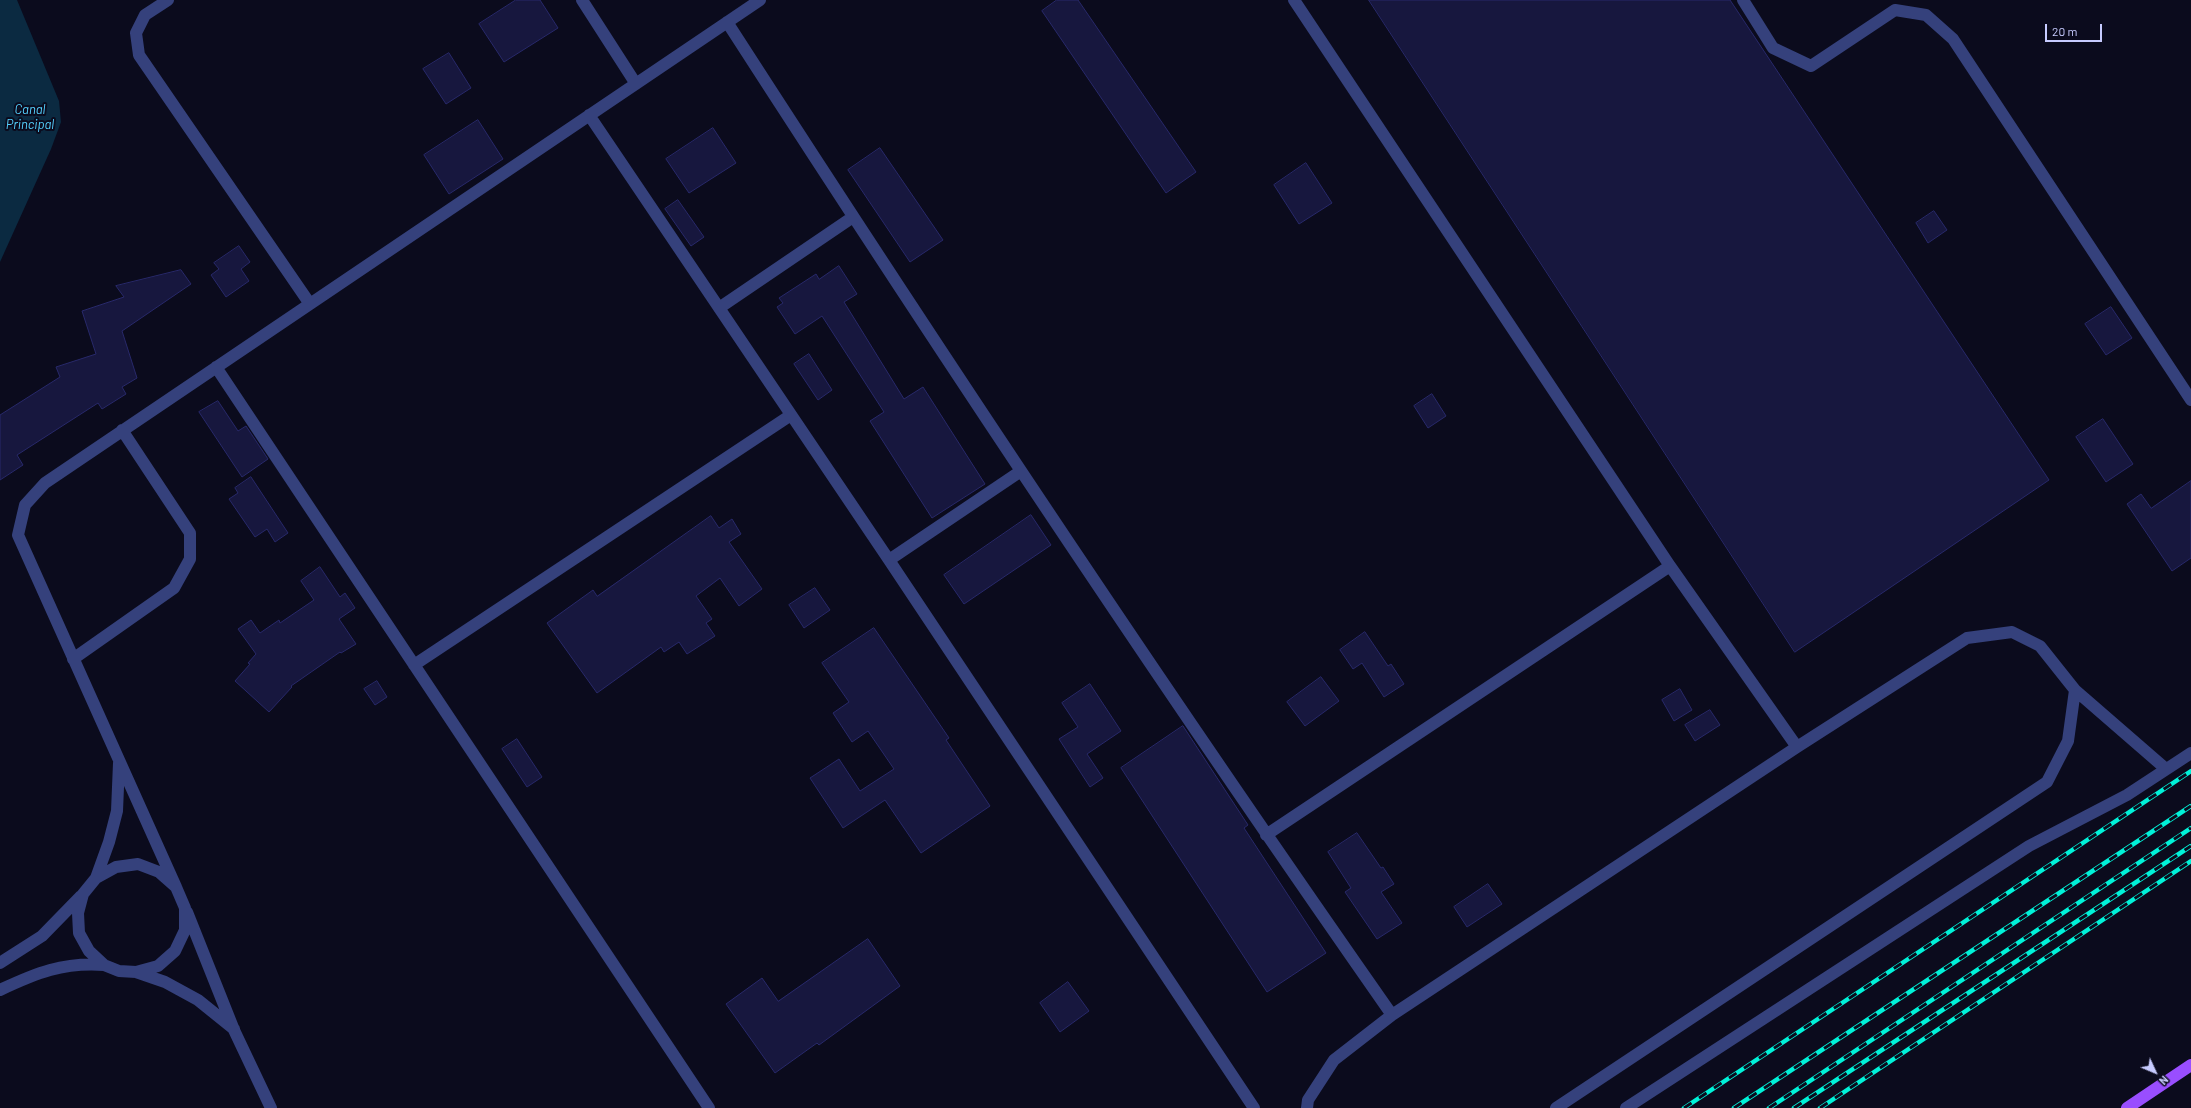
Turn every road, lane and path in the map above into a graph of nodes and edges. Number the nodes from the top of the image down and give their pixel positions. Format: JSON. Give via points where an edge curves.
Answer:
{"nodes":[{"id":1,"x":168,"y":0,"type":"edge"},
{"id":2,"x":582,"y":0,"type":"edge"},
{"id":3,"x":760,"y":0,"type":"edge"},
{"id":4,"x":1294,"y":0,"type":"edge"},
{"id":5,"x":1743,"y":0,"type":"edge"},
{"id":6,"x":727,"y":22,"type":"junction"},
{"id":7,"x":636,"y":84,"type":"junction"},
{"id":8,"x":590,"y":115,"type":"junction"},
{"id":9,"x":853,"y":217,"type":"junction"},
{"id":10,"x":310,"y":304,"type":"junction"},
{"id":11,"x":719,"y":308,"type":"junction"},
{"id":12,"x":216,"y":367,"type":"junction"},
{"id":13,"x":2191,"y":400,"type":"edge"},
{"id":14,"x":791,"y":415,"type":"junction"},
{"id":15,"x":122,"y":430,"type":"junction"},
{"id":16,"x":1022,"y":470,"type":"junction"},
{"id":17,"x":889,"y":560,"type":"junction"},
{"id":18,"x":1670,"y":566,"type":"junction"},
{"id":19,"x":73,"y":658,"type":"junction"},
{"id":20,"x":414,"y":665,"type":"junction"},
{"id":21,"x":2075,"y":690,"type":"junction"},
{"id":22,"x":1797,"y":747,"type":"junction"},
{"id":23,"x":2191,"y":753,"type":"edge"},
{"id":24,"x":120,"y":760,"type":"junction"},
{"id":25,"x":2166,"y":769,"type":"junction"},
{"id":26,"x":1266,"y":835,"type":"junction"},
{"id":27,"x":96,"y":878,"type":"junction"},
{"id":28,"x":176,"y":887,"type":"junction"},
{"id":29,"x":83,"y":894,"type":"junction"},
{"id":30,"x":185,"y":908,"type":"junction"},
{"id":31,"x":0,"y":963,"type":"edge"},
{"id":32,"x":104,"y":965,"type":"junction"},
{"id":33,"x":136,"y":972,"type":"junction"},
{"id":34,"x":0,"y":990,"type":"edge"},
{"id":35,"x":1392,"y":1015,"type":"junction"},
{"id":36,"x":234,"y":1030,"type":"junction"},
{"id":37,"x":2191,"y":1066,"type":"edge"},
{"id":38,"x":271,"y":1108,"type":"edge"},
{"id":39,"x":709,"y":1108,"type":"edge"},
{"id":40,"x":1254,"y":1108,"type":"edge"},
{"id":41,"x":1307,"y":1108,"type":"edge"},
{"id":42,"x":1556,"y":1108,"type":"edge"},
{"id":43,"x":1626,"y":1108,"type":"edge"},
{"id":44,"x":2127,"y":1108,"type":"edge"}],
"edges":[{"from":1,"to":10,"type":"lane","via":[[146,15],[136,34],[139,55]]},
{"from":2,"to":7,"type":"lane"},
{"from":3,"to":6,"type":"lane"},
{"from":4,"to":18,"type":"lane"},
{"from":5,"to":13,"type":"lane","via":[[1773,48],[1812,66],[1895,10],[1926,16],[1953,39]]},
{"from":6,"to":7,"type":"lane"},
{"from":6,"to":9,"type":"lane"},
{"from":7,"to":8,"type":"lane"},
{"from":8,"to":10,"type":"lane"},
{"from":8,"to":11,"type":"lane"},
{"from":9,"to":11,"type":"lane"},
{"from":9,"to":16,"type":"lane"},
{"from":10,"to":12,"type":"lane"},
{"from":11,"to":14,"type":"lane"},
{"from":12,"to":15,"type":"lane"},
{"from":12,"to":20,"type":"lane"},
{"from":14,"to":17,"type":"lane"},
{"from":14,"to":20,"type":"lane"},
{"from":15,"to":19,"type":"lane","via":[[46,482],[25,505],[18,535]]},
{"from":15,"to":19,"type":"lane","via":[[190,533],[190,559],[174,588]]},
{"from":16,"to":17,"type":"lane"},
{"from":16,"to":26,"type":"lane"},
{"from":17,"to":40,"type":"lane"},
{"from":18,"to":22,"type":"lane"},
{"from":18,"to":26,"type":"lane"},
{"from":19,"to":24,"type":"lane"},
{"from":20,"to":39,"type":"lane"},
{"from":21,"to":22,"type":"lane","via":[[2040,646],[2012,632],[1967,638]]},
{"from":21,"to":25,"type":"lane"},
{"from":21,"to":42,"type":"lane","via":[[2068,741],[2047,782]]},
{"from":22,"to":35,"type":"lane"},
{"from":23,"to":25,"type":"lane"},
{"from":24,"to":27,"type":"lane","via":[[117,810]]},
{"from":24,"to":28,"type":"lane"},
{"from":25,"to":43,"type":"lane","via":[[2127,795],[2029,846]]},
{"from":26,"to":35,"type":"lane"},
{"from":27,"to":28,"type":"lane","via":[[116,867],[138,864],[160,872]]},
{"from":27,"to":29,"type":"lane"},
{"from":28,"to":30,"type":"lane"},
{"from":29,"to":31,"type":"lane","via":[[42,936]]},
{"from":29,"to":32,"type":"lane","via":[[78,913],[80,933],[89,951]]},
{"from":30,"to":33,"type":"lane","via":[[185,930],[175,951],[158,966]]},
{"from":30,"to":36,"type":"lane"},
{"from":32,"to":33,"type":"lane","via":[[120,971]]},
{"from":32,"to":34,"type":"lane","via":[[80,963],[58,968],[29,976]]},
{"from":33,"to":36,"type":"lane","via":[[165,982],[198,1000]]},
{"from":35,"to":41,"type":"lane","via":[[1334,1060],[1308,1100]]},
{"from":36,"to":38,"type":"lane"},
{"from":37,"to":44,"type":"main road"}]}
